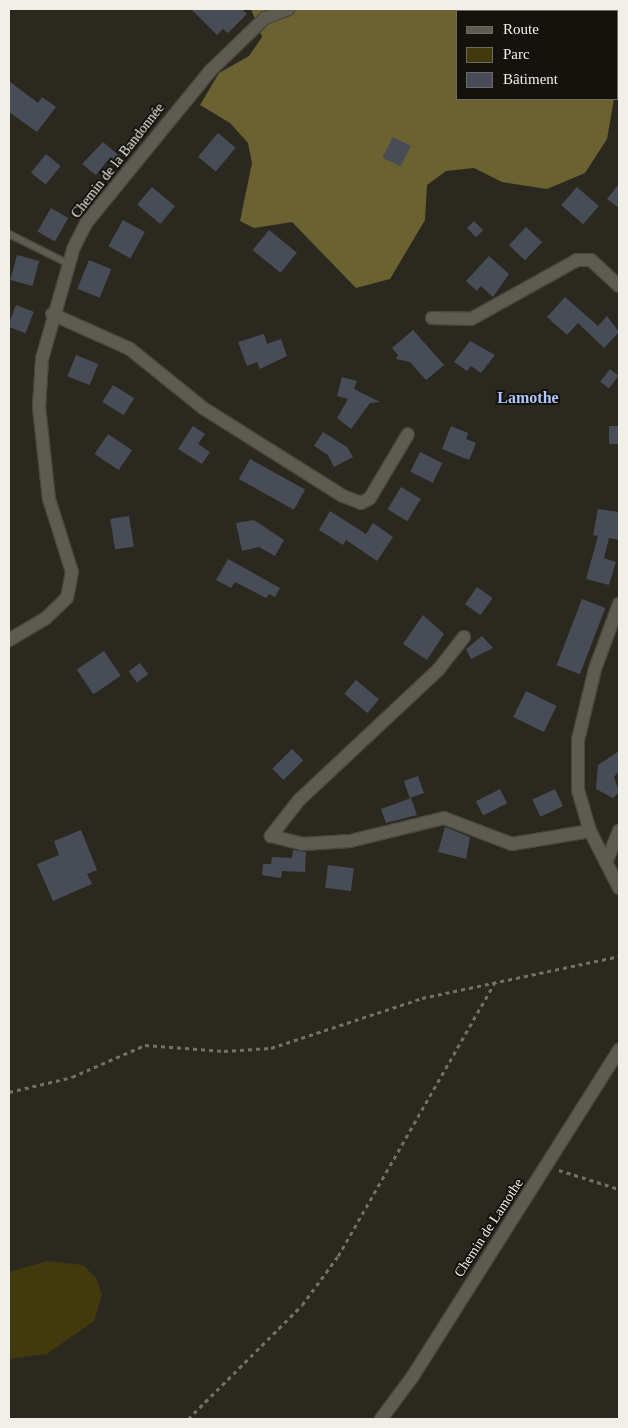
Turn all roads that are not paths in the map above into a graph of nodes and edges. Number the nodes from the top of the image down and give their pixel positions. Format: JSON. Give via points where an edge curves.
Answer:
{"nodes":[{"id":1,"x":288,"y":9,"type":"edge"},
{"id":2,"x":9,"y":234,"type":"edge"},
{"id":3,"x":67,"y":263,"type":"junction"},
{"id":4,"x":619,"y":286,"type":"edge"},
{"id":5,"x":52,"y":314,"type":"junction"},
{"id":6,"x":432,"y":318,"type":"dead end"},
{"id":7,"x":408,"y":434,"type":"dead end"},
{"id":8,"x":619,"y":604,"type":"edge"},
{"id":9,"x":464,"y":636,"type":"dead end"},
{"id":10,"x":9,"y":640,"type":"edge"},
{"id":11,"x":590,"y":831,"type":"junction"},
{"id":12,"x":619,"y":832,"type":"edge"},
{"id":13,"x":606,"y":862,"type":"junction"},
{"id":14,"x":619,"y":888,"type":"edge"},
{"id":15,"x":619,"y":1050,"type":"edge"},
{"id":16,"x":381,"y":1419,"type":"edge"}],
"edges":[{"from":1,"to":3,"type":"street","name":"Chemin de la Bandonnée","via":[[266,18],[210,70],[87,222]]},
{"from":2,"to":3,"type":"lane"},
{"from":3,"to":5,"type":"street","name":"Chemin de la Bandonnée"},
{"from":4,"to":6,"type":"street","via":[[591,260],[577,260],[471,319]]},
{"from":5,"to":7,"type":"street","via":[[130,349],[203,408],[343,496],[361,503],[370,498]]},
{"from":5,"to":10,"type":"street","name":"Chemin de la Bandonnée","via":[[42,359],[40,445],[49,499],[72,572],[67,598],[46,618]]},
{"from":8,"to":11,"type":"street","via":[[595,669],[578,740],[578,790]]},
{"from":9,"to":11,"type":"street","via":[[438,670],[299,800],[271,836],[302,844],[350,841],[444,818],[512,844]]},
{"from":11,"to":13,"type":"street"},
{"from":12,"to":13,"type":"street"},
{"from":13,"to":14,"type":"street"},
{"from":15,"to":16,"type":"street","name":"Chemin de Lamothe","via":[[548,1166]]}]}
